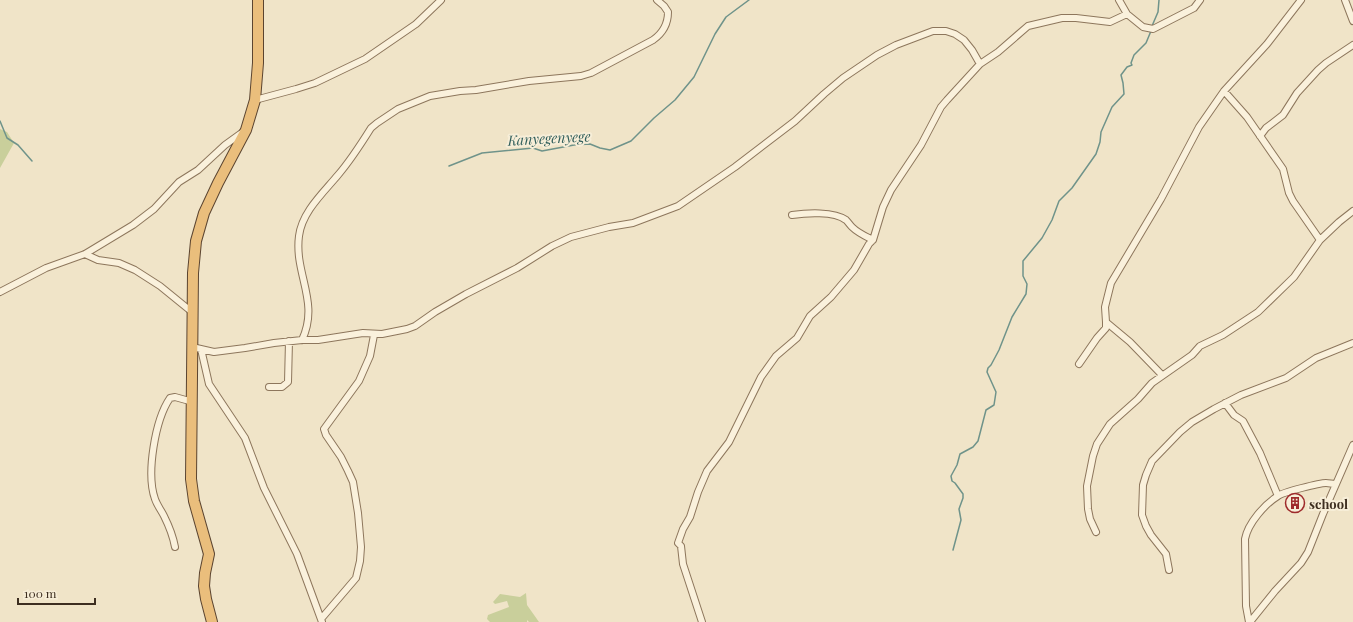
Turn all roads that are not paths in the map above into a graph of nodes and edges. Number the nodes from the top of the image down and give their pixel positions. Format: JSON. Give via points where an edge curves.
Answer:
{"nodes":[{"id":1,"x":258,"y":0,"type":"edge"},
{"id":2,"x":441,"y":0,"type":"edge"},
{"id":3,"x":657,"y":0,"type":"edge"},
{"id":4,"x":1118,"y":0,"type":"edge"},
{"id":5,"x":1200,"y":0,"type":"edge"},
{"id":6,"x":1302,"y":0,"type":"edge"},
{"id":7,"x":1345,"y":0,"type":"edge"},
{"id":8,"x":1127,"y":14,"type":"junction"},
{"id":9,"x":1353,"y":21,"type":"edge"},
{"id":10,"x":1353,"y":45,"type":"edge"},
{"id":11,"x":980,"y":64,"type":"junction"},
{"id":12,"x":1224,"y":91,"type":"junction"},
{"id":13,"x":255,"y":100,"type":"junction"},
{"id":14,"x":246,"y":130,"type":"junction"},
{"id":15,"x":1260,"y":136,"type":"junction"},
{"id":16,"x":1353,"y":211,"type":"edge"},
{"id":17,"x":792,"y":215,"type":"dead end"},
{"id":18,"x":873,"y":240,"type":"junction"},
{"id":19,"x":1320,"y":240,"type":"junction"},
{"id":20,"x":85,"y":254,"type":"junction"},
{"id":21,"x":0,"y":292,"type":"edge"},
{"id":22,"x":192,"y":312,"type":"junction"},
{"id":23,"x":1106,"y":322,"type":"junction"},
{"id":24,"x":374,"y":335,"type":"junction"},
{"id":25,"x":302,"y":340,"type":"junction"},
{"id":26,"x":289,"y":341,"type":"junction"},
{"id":27,"x":1353,"y":343,"type":"edge"},
{"id":28,"x":197,"y":348,"type":"junction"},
{"id":29,"x":1079,"y":364,"type":"dead end"},
{"id":30,"x":1162,"y":375,"type":"junction"},
{"id":31,"x":269,"y":387,"type":"dead end"},
{"id":32,"x":193,"y":402,"type":"junction"},
{"id":33,"x":1225,"y":403,"type":"junction"},
{"id":34,"x":1353,"y":445,"type":"edge"},
{"id":35,"x":1335,"y":484,"type":"junction"},
{"id":36,"x":1278,"y":496,"type":"junction"},
{"id":37,"x":1096,"y":532,"type":"dead end"},
{"id":38,"x":175,"y":547,"type":"dead end"},
{"id":39,"x":1169,"y":570,"type":"dead end"},
{"id":40,"x":322,"y":621,"type":"edge"},
{"id":41,"x":212,"y":622,"type":"edge"},
{"id":42,"x":702,"y":622,"type":"edge"},
{"id":43,"x":1249,"y":622,"type":"edge"}],
"edges":[{"from":1,"to":13,"type":"highway"},
{"from":2,"to":13,"type":"street","via":[[416,24],[365,59],[315,82]]},
{"from":3,"to":25,"type":"street","via":[[668,12],[661,34],[591,73],[437,94],[410,103],[377,122],[321,195],[301,228],[298,242],[300,270],[308,294],[309,313]]},
{"from":4,"to":8,"type":"street"},
{"from":5,"to":8,"type":"street","via":[[1194,8],[1153,30],[1143,27]]},
{"from":6,"to":12,"type":"street","via":[[1267,44]]},
{"from":7,"to":9,"type":"street"},
{"from":8,"to":11,"type":"street","via":[[1110,22],[1062,18],[1028,26]]},
{"from":10,"to":15,"type":"street","via":[[1318,70],[1297,93],[1283,115]]},
{"from":11,"to":18,"type":"street","via":[[941,107],[921,145],[890,190]]},
{"from":11,"to":24,"type":"street","via":[[964,40],[946,31],[933,31],[896,45],[843,78],[794,121],[735,167],[678,206],[633,223],[571,237],[466,294],[415,326]]},
{"from":12,"to":15,"type":"street"},
{"from":12,"to":23,"type":"street","via":[[1198,127],[1161,199],[1111,283]]},
{"from":13,"to":14,"type":"highway"},
{"from":14,"to":20,"type":"street","via":[[198,170],[179,182],[145,217]]},
{"from":14,"to":22,"type":"highway","via":[[210,200],[199,228],[193,273]]},
{"from":15,"to":19,"type":"street","via":[[1283,169],[1289,193],[1297,207]]},
{"from":16,"to":19,"type":"street"},
{"from":17,"to":18,"type":"street","via":[[808,213],[837,216],[846,220],[861,235]]},
{"from":18,"to":42,"type":"street","via":[[846,280],[810,316],[797,338],[770,363],[729,442],[707,471],[700,485],[678,543]]},
{"from":19,"to":30,"type":"street","via":[[1294,277],[1258,312],[1224,335],[1200,346],[1192,355]]},
{"from":20,"to":21,"type":"street","via":[[46,268]]},
{"from":20,"to":22,"type":"street","via":[[135,270]]},
{"from":22,"to":28,"type":"highway"},
{"from":23,"to":29,"type":"street","via":[[1106,328]]},
{"from":23,"to":30,"type":"street"},
{"from":24,"to":25,"type":"street"},
{"from":24,"to":40,"type":"street","via":[[370,356],[359,381],[324,429],[353,482],[361,547],[356,578]]},
{"from":25,"to":26,"type":"street"},
{"from":26,"to":28,"type":"street","via":[[214,352]]},
{"from":26,"to":31,"type":"street","via":[[288,382],[282,387]]},
{"from":27,"to":33,"type":"street","via":[[1316,358],[1286,378]]},
{"from":28,"to":32,"type":"highway"},
{"from":28,"to":40,"type":"street","via":[[209,384],[245,438],[264,488],[296,554]]},
{"from":30,"to":37,"type":"street","via":[[1110,424],[1097,444],[1087,486],[1090,520]]},
{"from":32,"to":38,"type":"street","via":[[170,398],[159,423],[154,448],[152,489],[172,533]]},
{"from":32,"to":41,"type":"highway","via":[[192,489],[209,554],[204,586]]},
{"from":33,"to":36,"type":"street","via":[[1234,415],[1243,421]]},
{"from":33,"to":39,"type":"street","via":[[1180,432],[1152,461],[1146,475],[1142,515],[1151,535],[1166,554]]},
{"from":34,"to":35,"type":"street"},
{"from":35,"to":36,"type":"street","via":[[1325,483]]},
{"from":35,"to":43,"type":"street","via":[[1308,552]]},
{"from":36,"to":43,"type":"street","via":[[1256,517],[1246,531],[1246,606]]}]}
